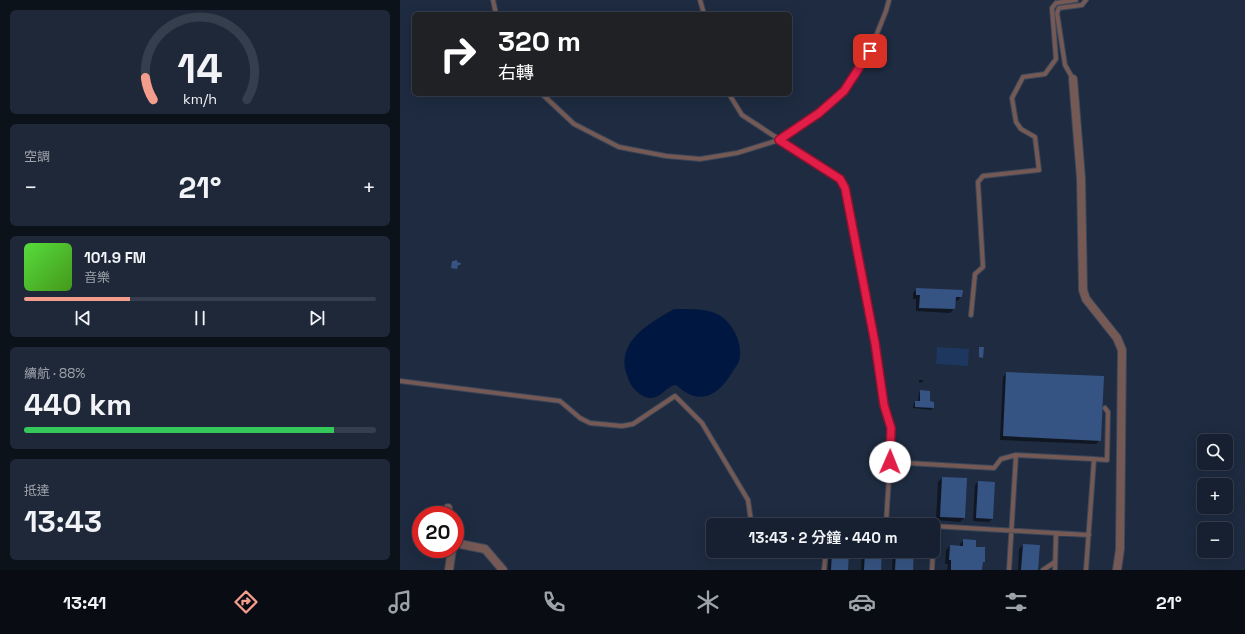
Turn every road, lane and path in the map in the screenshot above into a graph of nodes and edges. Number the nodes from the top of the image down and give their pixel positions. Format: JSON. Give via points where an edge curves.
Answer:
{"nodes":[{"id":1,"x":492,"y":0,"type":"edge"},
{"id":2,"x":700,"y":0,"type":"edge"},
{"id":3,"x":888,"y":0,"type":"edge"},
{"id":4,"x":1076,"y":0,"type":"edge"},
{"id":5,"x":1086,"y":0,"type":"edge"},
{"id":6,"x":495,"y":12,"type":"edge"},
{"id":7,"x":703,"y":12,"type":"edge"},
{"id":8,"x":1073,"y":79,"type":"joint"},
{"id":9,"x":544,"y":96,"type":"edge"},
{"id":10,"x":730,"y":96,"type":"edge"},
{"id":11,"x":779,"y":140,"type":"junction"},
{"id":12,"x":971,"y":315,"type":"dead end"},
{"id":13,"x":400,"y":381,"type":"edge"},
{"id":14,"x":1105,"y":408,"type":"dead end"},
{"id":15,"x":1016,"y":455,"type":"junction"},
{"id":16,"x":1094,"y":459,"type":"junction"},
{"id":17,"x":890,"y":462,"type":"junction"},
{"id":18,"x":751,"y":518,"type":"edge"},
{"id":19,"x":886,"y":518,"type":"edge"},
{"id":20,"x":940,"y":526,"type":"edge"},
{"id":21,"x":1011,"y":530,"type":"junction"},
{"id":22,"x":1056,"y":533,"type":"junction"},
{"id":23,"x":1089,"y":535,"type":"junction"},
{"id":24,"x":464,"y":546,"type":"edge"},
{"id":25,"x":451,"y":558,"type":"edge"},
{"id":26,"x":825,"y":558,"type":"edge"},
{"id":27,"x":933,"y":558,"type":"edge"},
{"id":28,"x":1055,"y":562,"type":"junction"},
{"id":29,"x":449,"y":570,"type":"edge"},
{"id":30,"x":503,"y":570,"type":"edge"},
{"id":31,"x":824,"y":570,"type":"edge"},
{"id":32,"x":932,"y":570,"type":"edge"},
{"id":33,"x":1008,"y":570,"type":"edge"},
{"id":34,"x":1043,"y":570,"type":"edge"},
{"id":35,"x":1055,"y":570,"type":"edge"},
{"id":36,"x":1086,"y":570,"type":"edge"},
{"id":37,"x":1117,"y":570,"type":"edge"}],
"edges":[{"from":1,"to":6,"type":"lane"},
{"from":2,"to":7,"type":"lane"},
{"from":3,"to":11,"type":"lane","via":[[870,51],[844,91],[819,113]]},
{"from":4,"to":12,"type":"lane","via":[[1056,3],[1052,8],[1056,59],[1045,74],[1023,77],[1012,98],[1016,122],[1021,129],[1035,137],[1039,170],[983,176],[978,182],[983,267],[975,274]]},
{"from":5,"to":8,"type":"lane","via":[[1082,5],[1059,8],[1057,13],[1065,65]]},
{"from":8,"to":37,"type":"street","via":[[1081,178],[1083,290],[1086,300],[1117,338],[1122,350],[1120,549]]},
{"from":9,"to":11,"type":"lane","via":[[574,124],[619,147],[666,156],[700,159],[737,153]]},
{"from":10,"to":11,"type":"lane","via":[[742,115]]},
{"from":11,"to":17,"type":"lane","via":[[840,179],[845,188],[875,343],[884,405],[891,428]]},
{"from":13,"to":18,"type":"lane","via":[[560,401],[590,423],[622,426],[633,424],[675,396],[702,423],[748,500]]},
{"from":14,"to":16,"type":"lane","via":[[1109,422],[1107,460]]},
{"from":15,"to":16,"type":"lane"},
{"from":15,"to":17,"type":"lane","via":[[1001,459],[994,468]]},
{"from":15,"to":21,"type":"lane"},
{"from":16,"to":23,"type":"lane"},
{"from":17,"to":19,"type":"lane"},
{"from":20,"to":21,"type":"lane"},
{"from":21,"to":22,"type":"lane"},
{"from":21,"to":33,"type":"lane"},
{"from":22,"to":23,"type":"lane"},
{"from":22,"to":28,"type":"lane"},
{"from":23,"to":36,"type":"lane"},
{"from":24,"to":30,"type":"street","via":[[485,549]]},
{"from":25,"to":29,"type":"street"},
{"from":26,"to":31,"type":"lane"},
{"from":27,"to":32,"type":"lane"},
{"from":28,"to":34,"type":"lane"},
{"from":28,"to":35,"type":"lane"}]}
